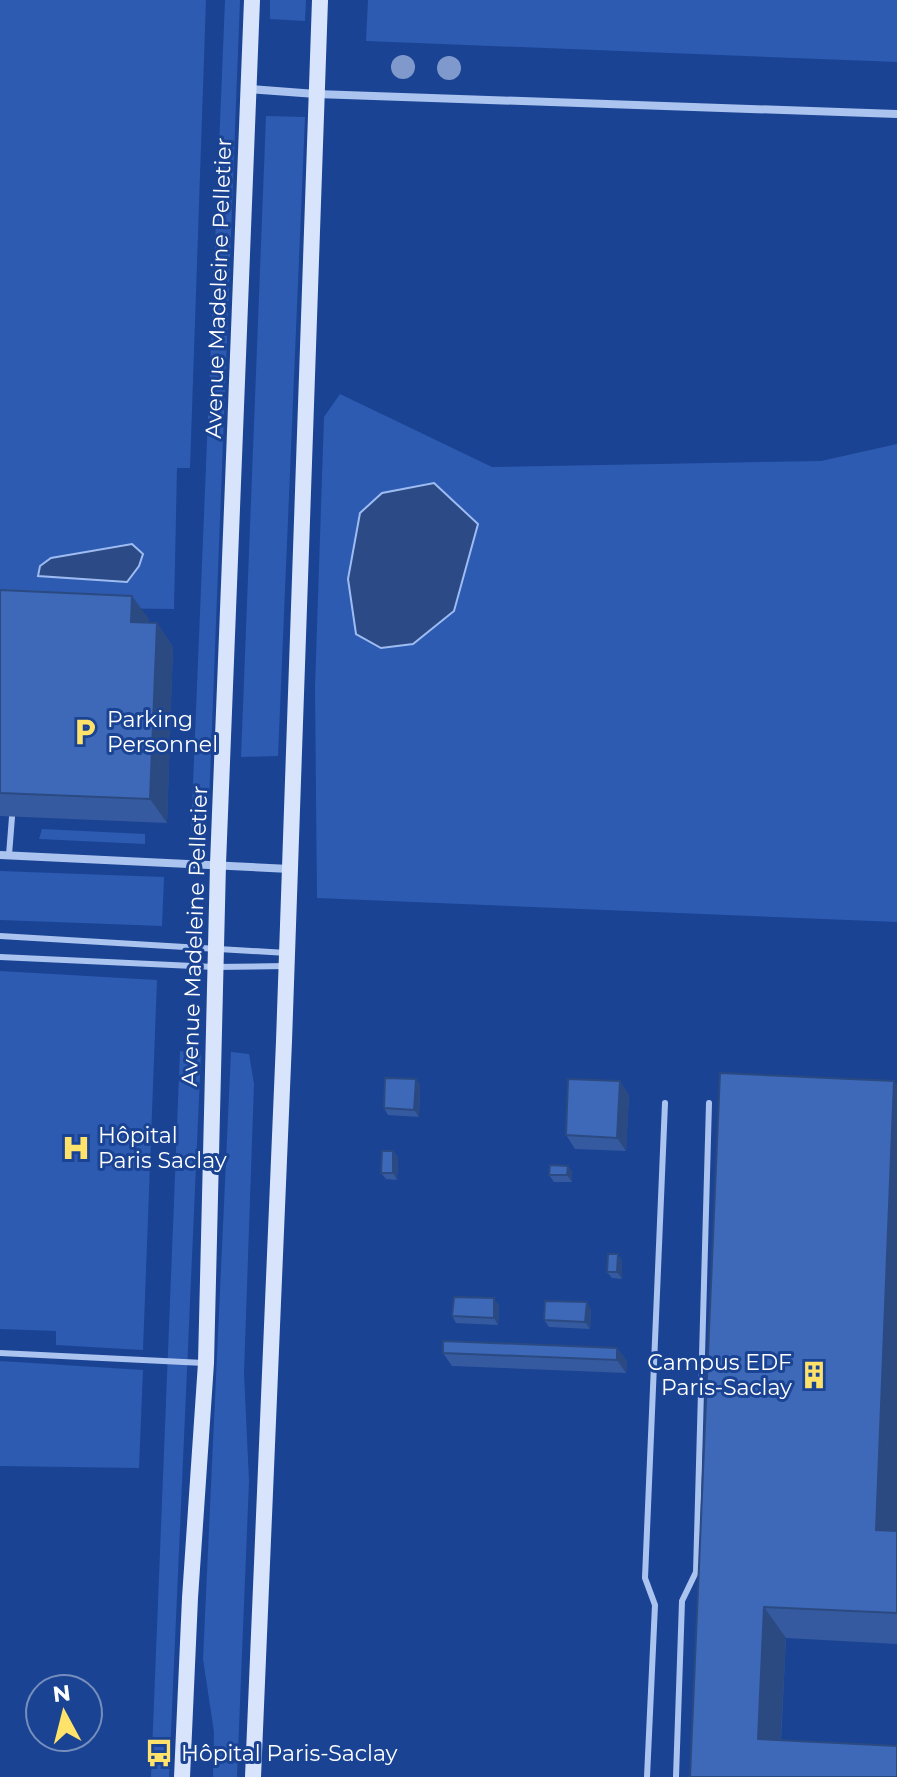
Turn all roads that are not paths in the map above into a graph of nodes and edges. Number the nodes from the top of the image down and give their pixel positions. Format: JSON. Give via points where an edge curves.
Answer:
{"nodes":[{"id":1,"x":252,"y":0,"type":"edge"},
{"id":2,"x":320,"y":0,"type":"edge"},
{"id":3,"x":248,"y":89,"type":"junction"},
{"id":4,"x":316,"y":94,"type":"junction"},
{"id":5,"x":897,"y":114,"type":"edge"},
{"id":6,"x":12,"y":817,"type":"edge"},
{"id":7,"x":4,"y":855,"type":"edge"},
{"id":8,"x":218,"y":864,"type":"junction"},
{"id":9,"x":290,"y":869,"type":"junction"},
{"id":10,"x":0,"y":936,"type":"edge"},
{"id":11,"x":0,"y":957,"type":"edge"},
{"id":12,"x":215,"y":958,"type":"junction"},
{"id":13,"x":287,"y":959,"type":"junction"},
{"id":14,"x":665,"y":1103,"type":"dead end"},
{"id":15,"x":709,"y":1103,"type":"dead end"},
{"id":16,"x":0,"y":1353,"type":"edge"},
{"id":17,"x":206,"y":1363,"type":"junction"},
{"id":18,"x":182,"y":1777,"type":"edge"},
{"id":19,"x":253,"y":1777,"type":"edge"},
{"id":20,"x":647,"y":1777,"type":"edge"},
{"id":21,"x":676,"y":1777,"type":"edge"}],
"edges":[{"from":1,"to":3,"type":"street","name":"Avenue Madeleine Pelletier"},
{"from":2,"to":4,"type":"street"},
{"from":3,"to":4,"type":"street"},
{"from":3,"to":8,"type":"street","name":"Avenue Madeleine Pelletier"},
{"from":4,"to":5,"type":"street"},
{"from":4,"to":9,"type":"street"},
{"from":6,"to":7,"type":"lane"},
{"from":7,"to":8,"type":"street"},
{"from":8,"to":9,"type":"street"},
{"from":8,"to":12,"type":"street","name":"Avenue Madeleine Pelletier"},
{"from":9,"to":13,"type":"street"},
{"from":10,"to":12,"type":"lane"},
{"from":11,"to":12,"type":"lane"},
{"from":12,"to":13,"type":"lane"},
{"from":12,"to":13,"type":"lane"},
{"from":12,"to":17,"type":"street","name":"Avenue Madeleine Pelletier"},
{"from":13,"to":19,"type":"street"},
{"from":14,"to":20,"type":"lane","via":[[645,1578],[655,1605]]},
{"from":15,"to":21,"type":"lane","via":[[696,1572],[682,1601]]},
{"from":16,"to":17,"type":"lane"},
{"from":17,"to":18,"type":"street","name":"Avenue Madeleine Pelletier"}]}
